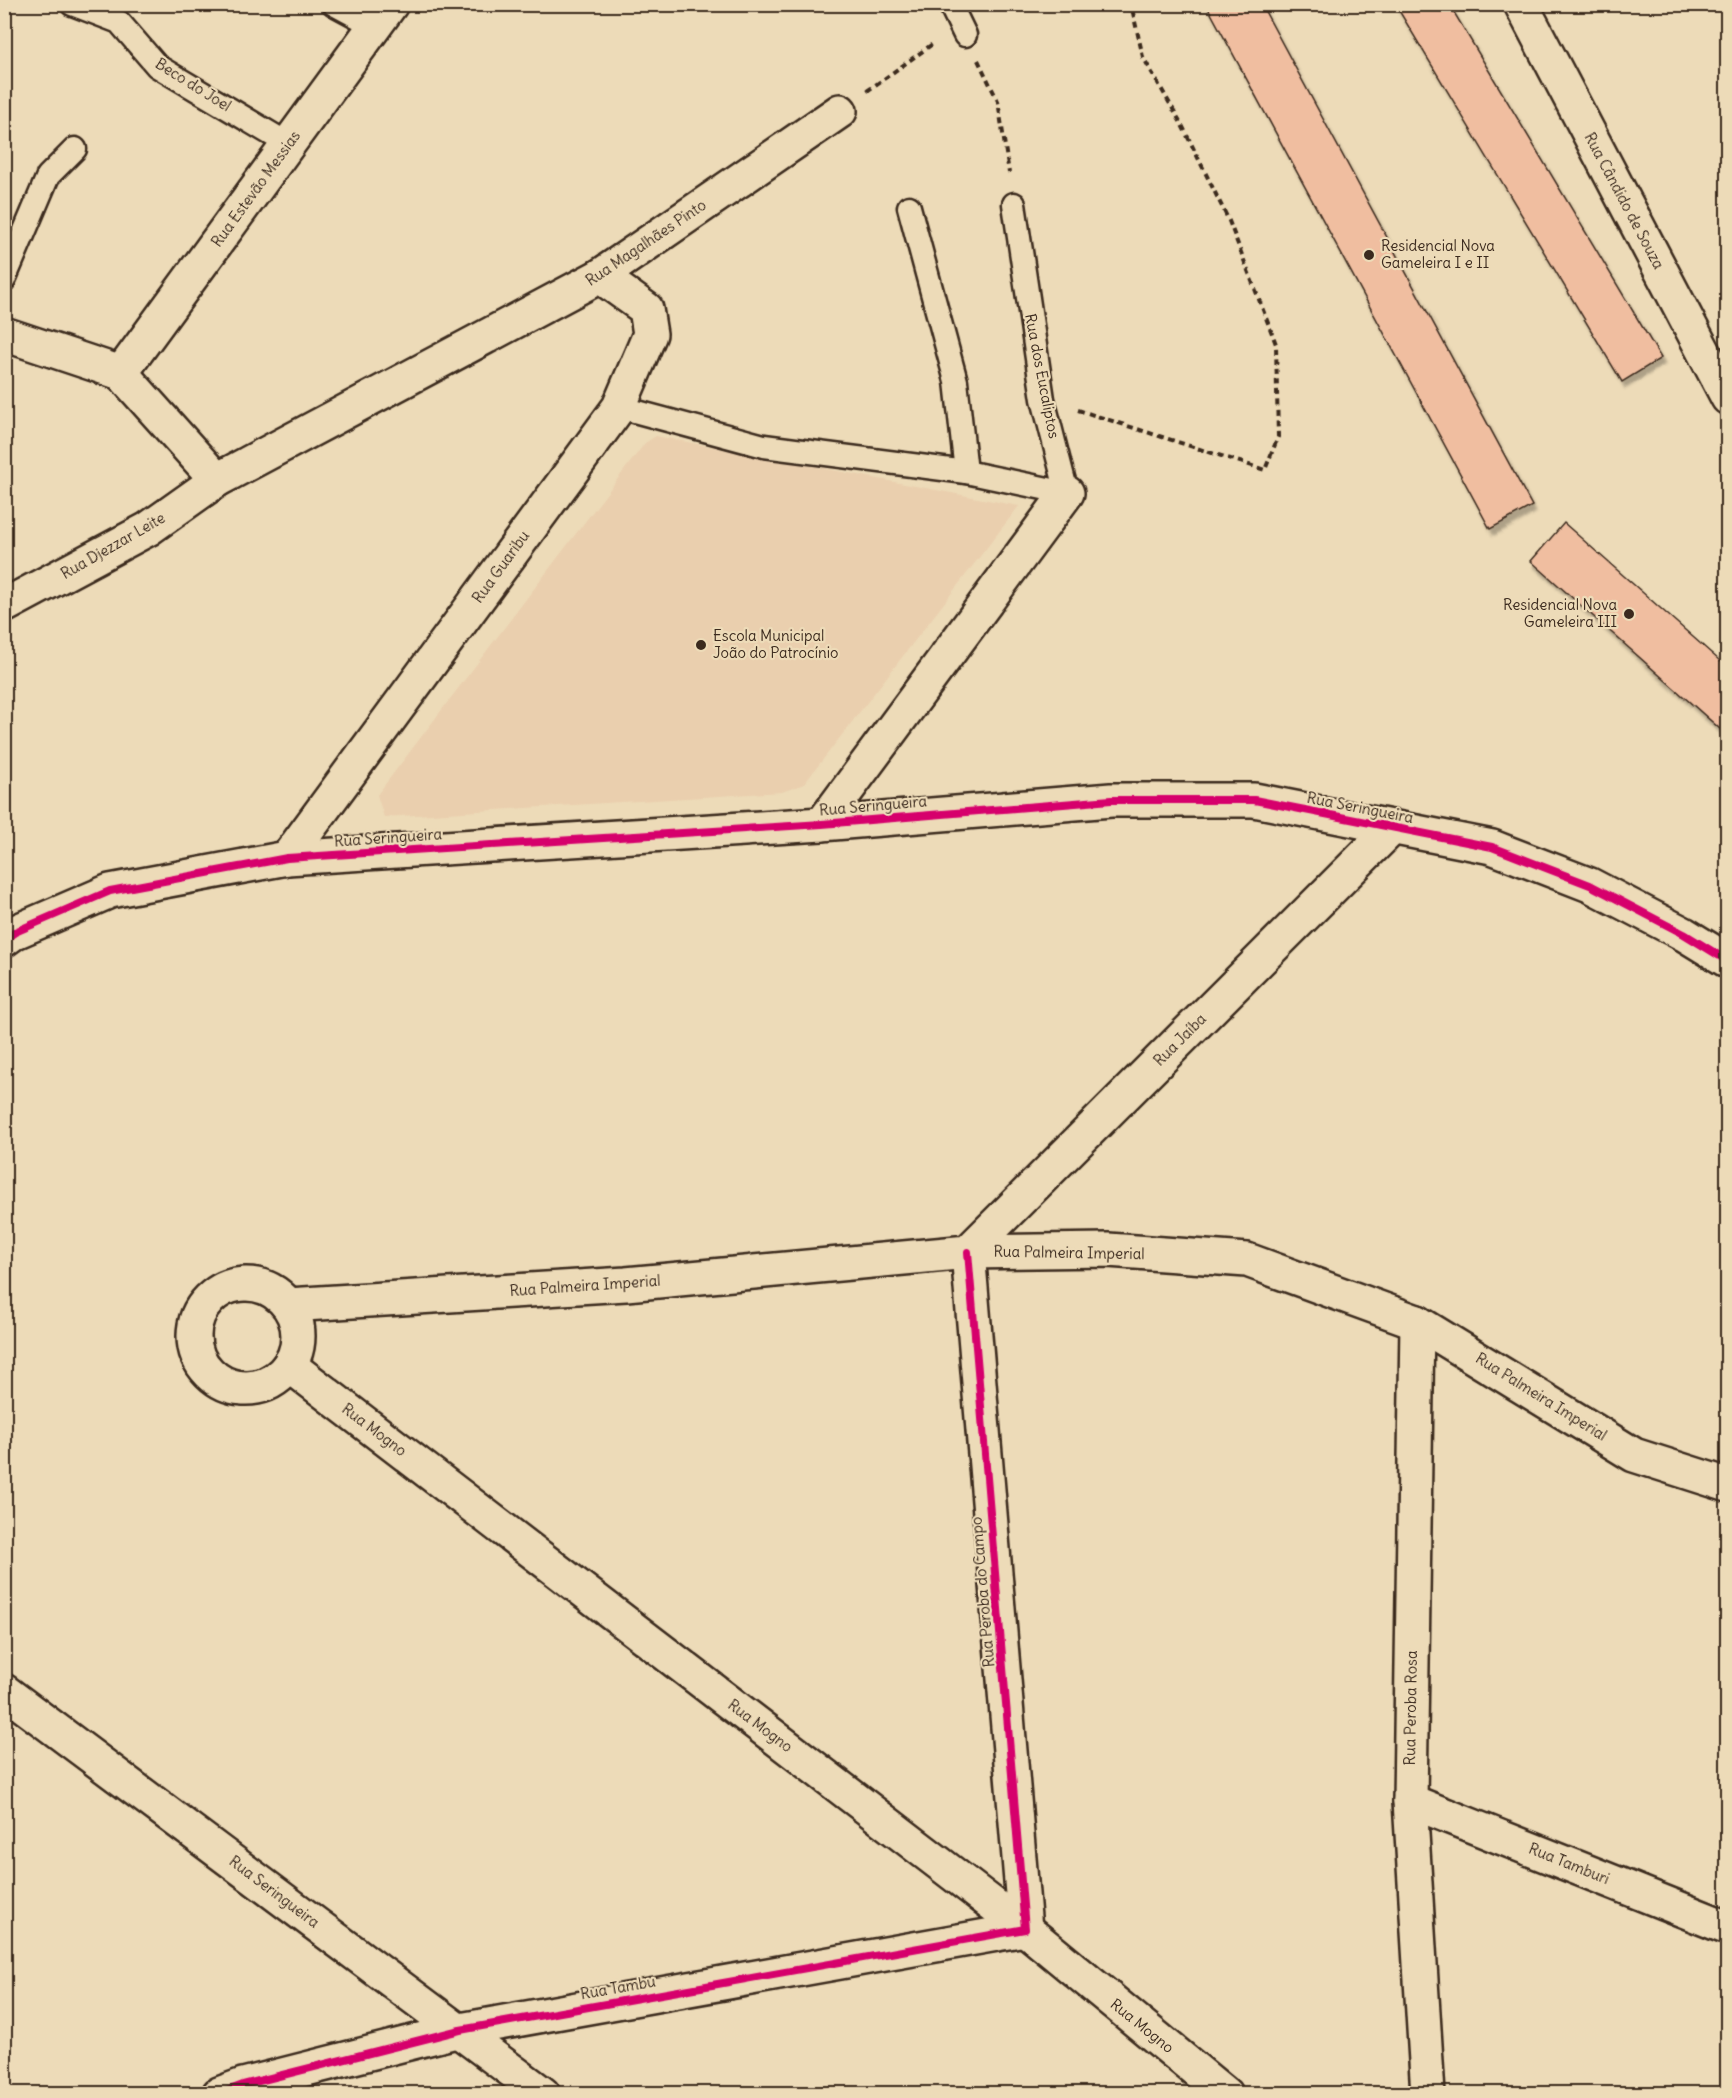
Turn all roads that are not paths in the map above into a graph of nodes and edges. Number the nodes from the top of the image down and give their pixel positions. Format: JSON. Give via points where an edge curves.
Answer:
{"nodes":[{"id":1,"x":72,"y":4,"type":"edge"},
{"id":2,"x":334,"y":4,"type":"edge"},
{"id":3,"x":950,"y":4,"type":"edge"},
{"id":4,"x":1521,"y":4,"type":"edge"},
{"id":5,"x":383,"y":15,"type":"edge"},
{"id":6,"x":963,"y":30,"type":"road end"},
{"id":7,"x":840,"y":111,"type":"road end"},
{"id":8,"x":288,"y":144,"type":"junction"},
{"id":9,"x":75,"y":149,"type":"dead end"},
{"id":10,"x":1014,"y":204,"type":"road end"},
{"id":11,"x":909,"y":207,"type":"dead end"},
{"id":12,"x":600,"y":276,"type":"junction"},
{"id":13,"x":4,"y":280,"type":"edge"},
{"id":14,"x":4,"y":334,"type":"edge"},
{"id":15,"x":122,"y":373,"type":"junction"},
{"id":16,"x":1728,"y":398,"type":"edge"},
{"id":17,"x":619,"y":407,"type":"junction"},
{"id":18,"x":966,"y":472,"type":"junction"},
{"id":19,"x":217,"y":480,"type":"junction"},
{"id":20,"x":1067,"y":493,"type":"junction"},
{"id":21,"x":4,"y":606,"type":"edge"},
{"id":22,"x":822,"y":824,"type":"junction"},
{"id":23,"x":1392,"y":828,"type":"junction"},
{"id":24,"x":287,"y":858,"type":"junction"},
{"id":25,"x":4,"y":940,"type":"edge"},
{"id":26,"x":1728,"y":961,"type":"edge"},
{"id":27,"x":969,"y":1252,"type":"junction"},
{"id":28,"x":288,"y":1305,"type":"junction"},
{"id":29,"x":1417,"y":1322,"type":"junction"},
{"id":30,"x":289,"y":1365,"type":"junction"},
{"id":31,"x":1728,"y":1485,"type":"edge"},
{"id":32,"x":4,"y":1691,"type":"edge"},
{"id":33,"x":1410,"y":1801,"type":"junction"},
{"id":34,"x":1728,"y":1928,"type":"edge"},
{"id":35,"x":1025,"y":1929,"type":"junction"},
{"id":36,"x":460,"y":2030,"type":"junction"},
{"id":37,"x":219,"y":2094,"type":"edge"},
{"id":38,"x":543,"y":2094,"type":"edge"},
{"id":39,"x":1225,"y":2094,"type":"edge"},
{"id":40,"x":1428,"y":2094,"type":"edge"}],
"edges":[{"from":1,"to":8,"type":"lane","name":"Beco do Joel","via":[[119,22],[157,66]]},
{"from":2,"to":5,"type":"lane"},
{"from":3,"to":6,"type":"lane"},
{"from":4,"to":16,"type":"street","name":"Rua Cândido de Souza"},
{"from":5,"to":8,"type":"street","name":"Rua Estevão Messias"},
{"from":7,"to":12,"type":"street","name":"Rua Magalhães Pinto"},
{"from":8,"to":15,"type":"street","name":"Rua Estevão Messias"},
{"from":9,"to":13,"type":"lane","via":[[48,176]]},
{"from":10,"to":20,"type":"lane","name":"Rua dos Eucaliptos","via":[[1043,399]]},
{"from":11,"to":18,"type":"lane","via":[[956,381]]},
{"from":12,"to":17,"type":"street","name":"Rua Guaribu","via":[[646,309],[650,334]]},
{"from":12,"to":19,"type":"street","name":"Rua Magalhães Pinto"},
{"from":14,"to":15,"type":"street"},
{"from":15,"to":19,"type":"street"},
{"from":17,"to":18,"type":"lane","via":[[764,446]]},
{"from":17,"to":24,"type":"street","name":"Rua Guaribu"},
{"from":18,"to":20,"type":"lane"},
{"from":19,"to":21,"type":"street","name":"Rua Djezzar Leite","via":[[148,529]]},
{"from":20,"to":22,"type":"street"},
{"from":22,"to":23,"type":"street","name":"Rua Seringueira","via":[[1111,800],[1254,800]]},
{"from":22,"to":24,"type":"street","name":"Rua Seringueira"},
{"from":23,"to":26,"type":"street","name":"Rua Seringueira","via":[[1492,848],[1590,885]]},
{"from":23,"to":27,"type":"street","name":"Rua Jaíba"},
{"from":24,"to":25,"type":"street","name":"Rua Seringueira","via":[[110,891]]},
{"from":27,"to":28,"type":"street","name":"Rua Palmeira Imperial","via":[[626,1284]]},
{"from":27,"to":29,"type":"street","name":"Rua Palmeira Imperial","via":[[1108,1250],[1247,1260]]},
{"from":27,"to":35,"type":"street","name":"Rua Peroba do Campo"},
{"from":28,"to":30,"type":"street","via":[[298,1335]]},
{"from":28,"to":30,"type":"street","via":[[259,1285],[224,1288],[209,1298],[199,1312],[194,1346],[212,1377],[244,1389],[278,1378]]},
{"from":29,"to":31,"type":"street","name":"Rua Palmeira Imperial","via":[[1634,1455]]},
{"from":29,"to":33,"type":"street","name":"Rua Peroba Rosa"},
{"from":30,"to":35,"type":"street","name":"Rua Mogno"},
{"from":32,"to":36,"type":"street","name":"Rua Seringueira"},
{"from":33,"to":34,"type":"street","name":"Rua Tamburi"},
{"from":33,"to":40,"type":"street","name":"Rua Peroba Rosa"},
{"from":35,"to":36,"type":"street","name":"Rua Tambu"},
{"from":35,"to":39,"type":"street","name":"Rua Mogno"},
{"from":36,"to":37,"type":"street","name":"Rua Tambu"},
{"from":36,"to":38,"type":"street","name":"Rua Seringueira"}]}
